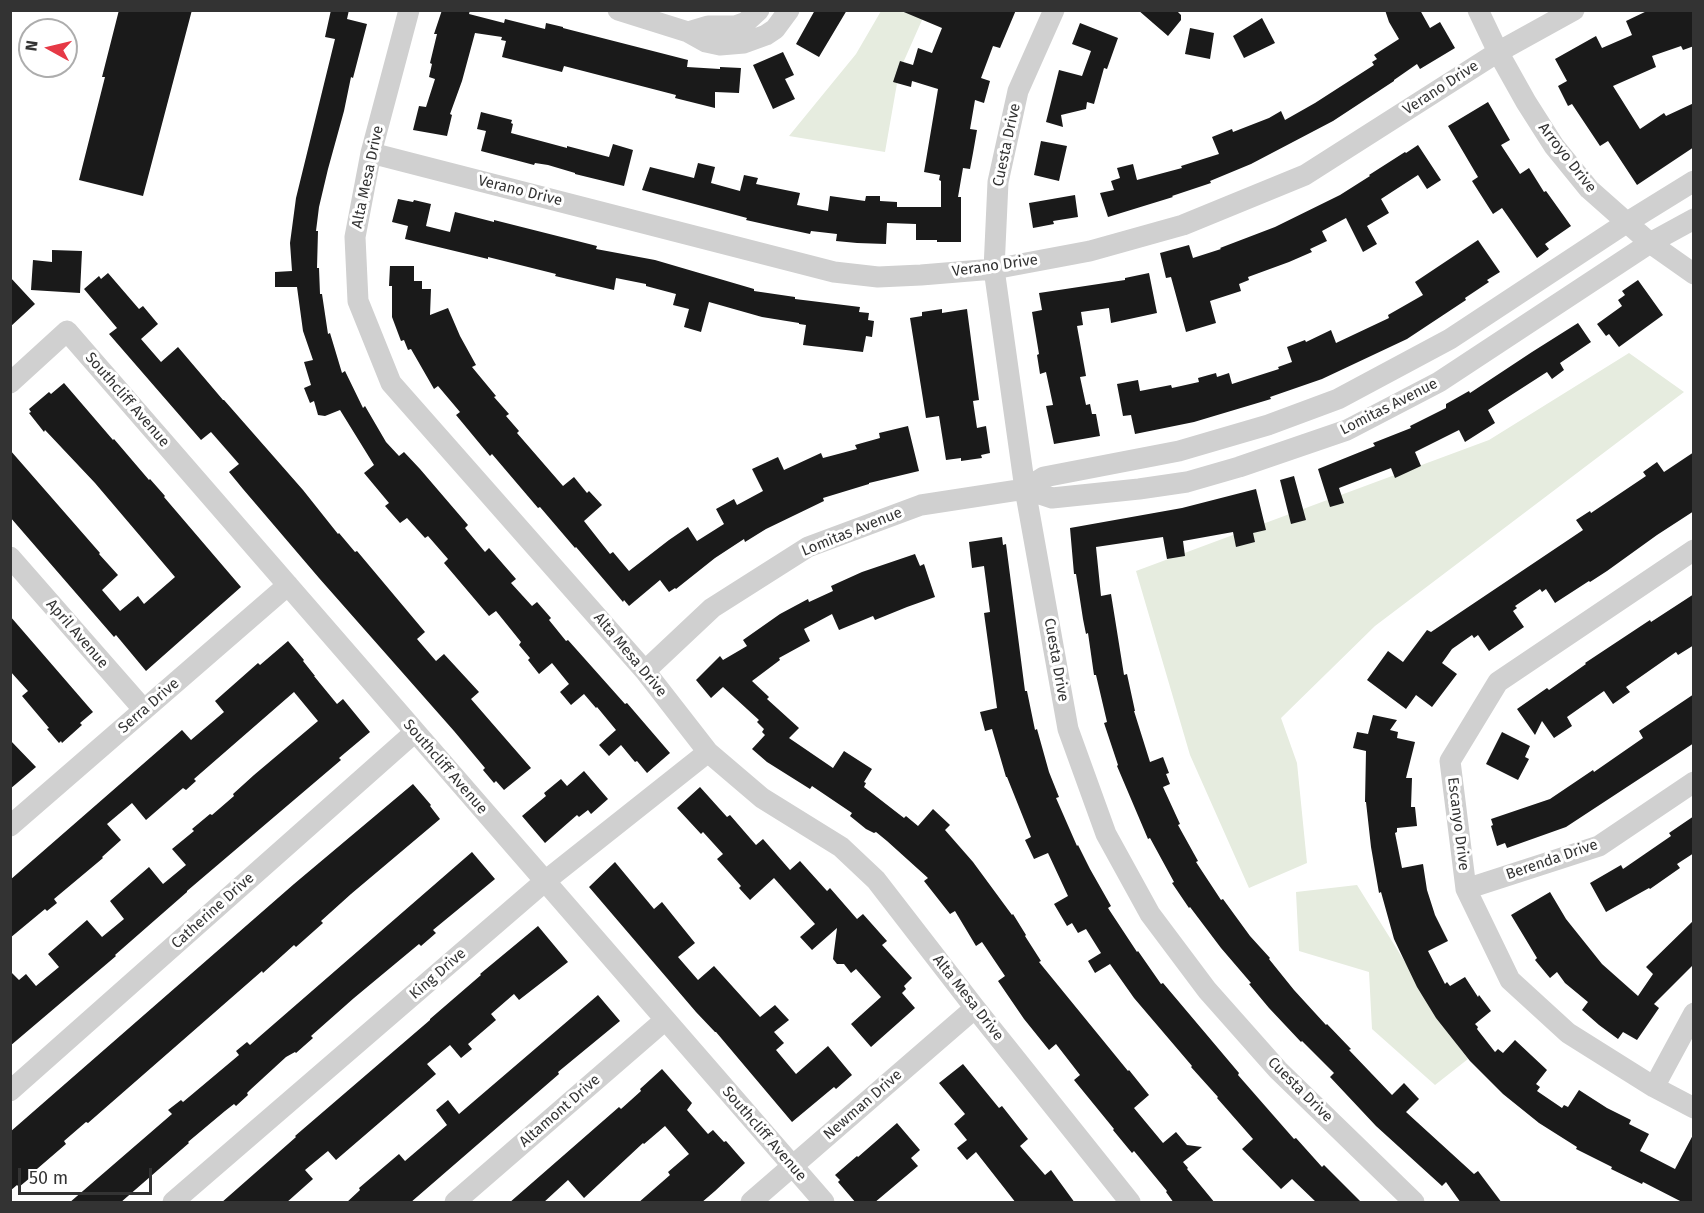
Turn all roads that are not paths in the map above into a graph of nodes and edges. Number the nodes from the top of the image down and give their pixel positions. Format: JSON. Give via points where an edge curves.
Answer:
{"nodes":[{"id":1,"x":409,"y":10,"type":"edge"},
{"id":2,"x":618,"y":10,"type":"edge"},
{"id":3,"x":759,"y":10,"type":"edge"},
{"id":4,"x":789,"y":10,"type":"edge"},
{"id":5,"x":1054,"y":10,"type":"edge"},
{"id":6,"x":1478,"y":10,"type":"edge"},
{"id":7,"x":1574,"y":10,"type":"edge"},
{"id":8,"x":688,"y":32,"type":"junction"},
{"id":9,"x":1498,"y":52,"type":"junction"},
{"id":10,"x":371,"y":153,"type":"junction"},
{"id":11,"x":1694,"y":181,"type":"edge"},
{"id":12,"x":1694,"y":219,"type":"edge"},
{"id":13,"x":1626,"y":223,"type":"junction"},
{"id":14,"x":1650,"y":243,"type":"junction"},
{"id":15,"x":993,"y":269,"type":"junction"},
{"id":16,"x":1694,"y":274,"type":"edge"},
{"id":17,"x":10,"y":383,"type":"edge"},
{"id":18,"x":1025,"y":489,"type":"junction"},
{"id":19,"x":1694,"y":550,"type":"edge"},
{"id":20,"x":10,"y":557,"type":"edge"},
{"id":21,"x":288,"y":585,"type":"junction"},
{"id":22,"x":645,"y":671,"type":"junction"},
{"id":23,"x":144,"y":710,"type":"junction"},
{"id":24,"x":415,"y":732,"type":"junction"},
{"id":25,"x":708,"y":752,"type":"junction"},
{"id":26,"x":1694,"y":782,"type":"edge"},
{"id":27,"x":10,"y":826,"type":"edge"},
{"id":28,"x":544,"y":882,"type":"junction"},
{"id":29,"x":1466,"y":889,"type":"junction"},
{"id":30,"x":975,"y":1008,"type":"junction"},
{"id":31,"x":1694,"y":1013,"type":"edge"},
{"id":32,"x":665,"y":1020,"type":"junction"},
{"id":33,"x":1654,"y":1087,"type":"junction"},
{"id":34,"x":10,"y":1090,"type":"edge"},
{"id":35,"x":1694,"y":1108,"type":"edge"},
{"id":36,"x":792,"y":1167,"type":"junction"},
{"id":37,"x":173,"y":1203,"type":"edge"},
{"id":38,"x":455,"y":1203,"type":"edge"},
{"id":39,"x":752,"y":1203,"type":"edge"},
{"id":40,"x":824,"y":1203,"type":"edge"},
{"id":41,"x":1130,"y":1203,"type":"edge"},
{"id":42,"x":1414,"y":1203,"type":"edge"}],
"edges":[{"from":1,"to":10,"type":"street","name":"Alta Mesa Drive"},
{"from":2,"to":8,"type":"street"},
{"from":3,"to":8,"type":"street","via":[[735,26],[708,26]]},
{"from":4,"to":8,"type":"street","via":[[775,29],[744,43],[720,45]]},
{"from":5,"to":15,"type":"street","name":"Cuesta Drive","via":[[1018,92],[998,182]]},
{"from":6,"to":9,"type":"street","name":"Arroyo Drive"},
{"from":7,"to":9,"type":"street","name":"Verano Drive"},
{"from":9,"to":13,"type":"street","name":"Arroyo Drive","via":[[1554,146],[1589,189]]},
{"from":9,"to":15,"type":"street","name":"Verano Drive","via":[[1305,175],[1184,225],[1090,251]]},
{"from":10,"to":15,"type":"street","name":"Verano Drive","via":[[834,272],[878,277]]},
{"from":10,"to":22,"type":"street","name":"Alta Mesa Drive","via":[[355,237],[358,301],[392,383]]},
{"from":11,"to":13,"type":"street","name":"Lomitas Avenue"},
{"from":12,"to":14,"type":"street","name":"Lomitas Avenue"},
{"from":13,"to":14,"type":"street","name":"Arroyo Drive"},
{"from":13,"to":18,"type":"street","name":"Lomitas Avenue","via":[[1450,339],[1338,399],[1229,438],[1179,452],[1044,477]]},
{"from":14,"to":16,"type":"street","name":"Arroyo Drive"},
{"from":14,"to":18,"type":"street","name":"Lomitas Avenue","via":[[1439,382],[1347,430],[1187,482],[1052,498]]},
{"from":15,"to":18,"type":"street","name":"Cuesta Drive"},
{"from":17,"to":21,"type":"street","name":"Southcliff Avenue","via":[[67,331]]},
{"from":18,"to":22,"type":"street","name":"Lomitas Avenue","via":[[921,505],[807,548],[712,608]]},
{"from":18,"to":42,"type":"street","name":"Cuesta Drive","via":[[1068,729],[1106,834],[1150,914],[1207,990],[1278,1070]]},
{"from":19,"to":29,"type":"street","name":"Escanyo Drive","via":[[1498,682],[1450,761]]},
{"from":20,"to":23,"type":"street","name":"April Avenue"},
{"from":21,"to":23,"type":"street","name":"Serra Drive"},
{"from":21,"to":24,"type":"street","name":"Southcliff Avenue"},
{"from":22,"to":25,"type":"street","name":"Alta Mesa Drive"},
{"from":23,"to":27,"type":"street","name":"Serra Drive"},
{"from":24,"to":28,"type":"street","name":"Southcliff Avenue"},
{"from":24,"to":34,"type":"street","name":"Catherine Drive"},
{"from":25,"to":28,"type":"street","name":"King Drive"},
{"from":25,"to":30,"type":"street","name":"Alta Mesa Drive","via":[[762,798],[841,847],[876,880]]},
{"from":26,"to":29,"type":"street","name":"Berenda Drive","via":[[1599,846]]},
{"from":28,"to":32,"type":"street","name":"Southcliff Avenue"},
{"from":28,"to":37,"type":"street","name":"King Drive"},
{"from":29,"to":33,"type":"street","name":"Escanyo Drive","via":[[1510,980],[1568,1033]]},
{"from":30,"to":36,"type":"street","name":"Newman Drive"},
{"from":30,"to":41,"type":"street","name":"Alta Mesa Drive"},
{"from":31,"to":33,"type":"street"},
{"from":32,"to":36,"type":"street","name":"Southcliff Avenue"},
{"from":32,"to":38,"type":"street","name":"Altamont Drive"},
{"from":33,"to":35,"type":"street","name":"Escanyo Drive"},
{"from":36,"to":39,"type":"street","name":"Newman Drive"},
{"from":36,"to":40,"type":"street","name":"Southcliff Avenue"}]}
